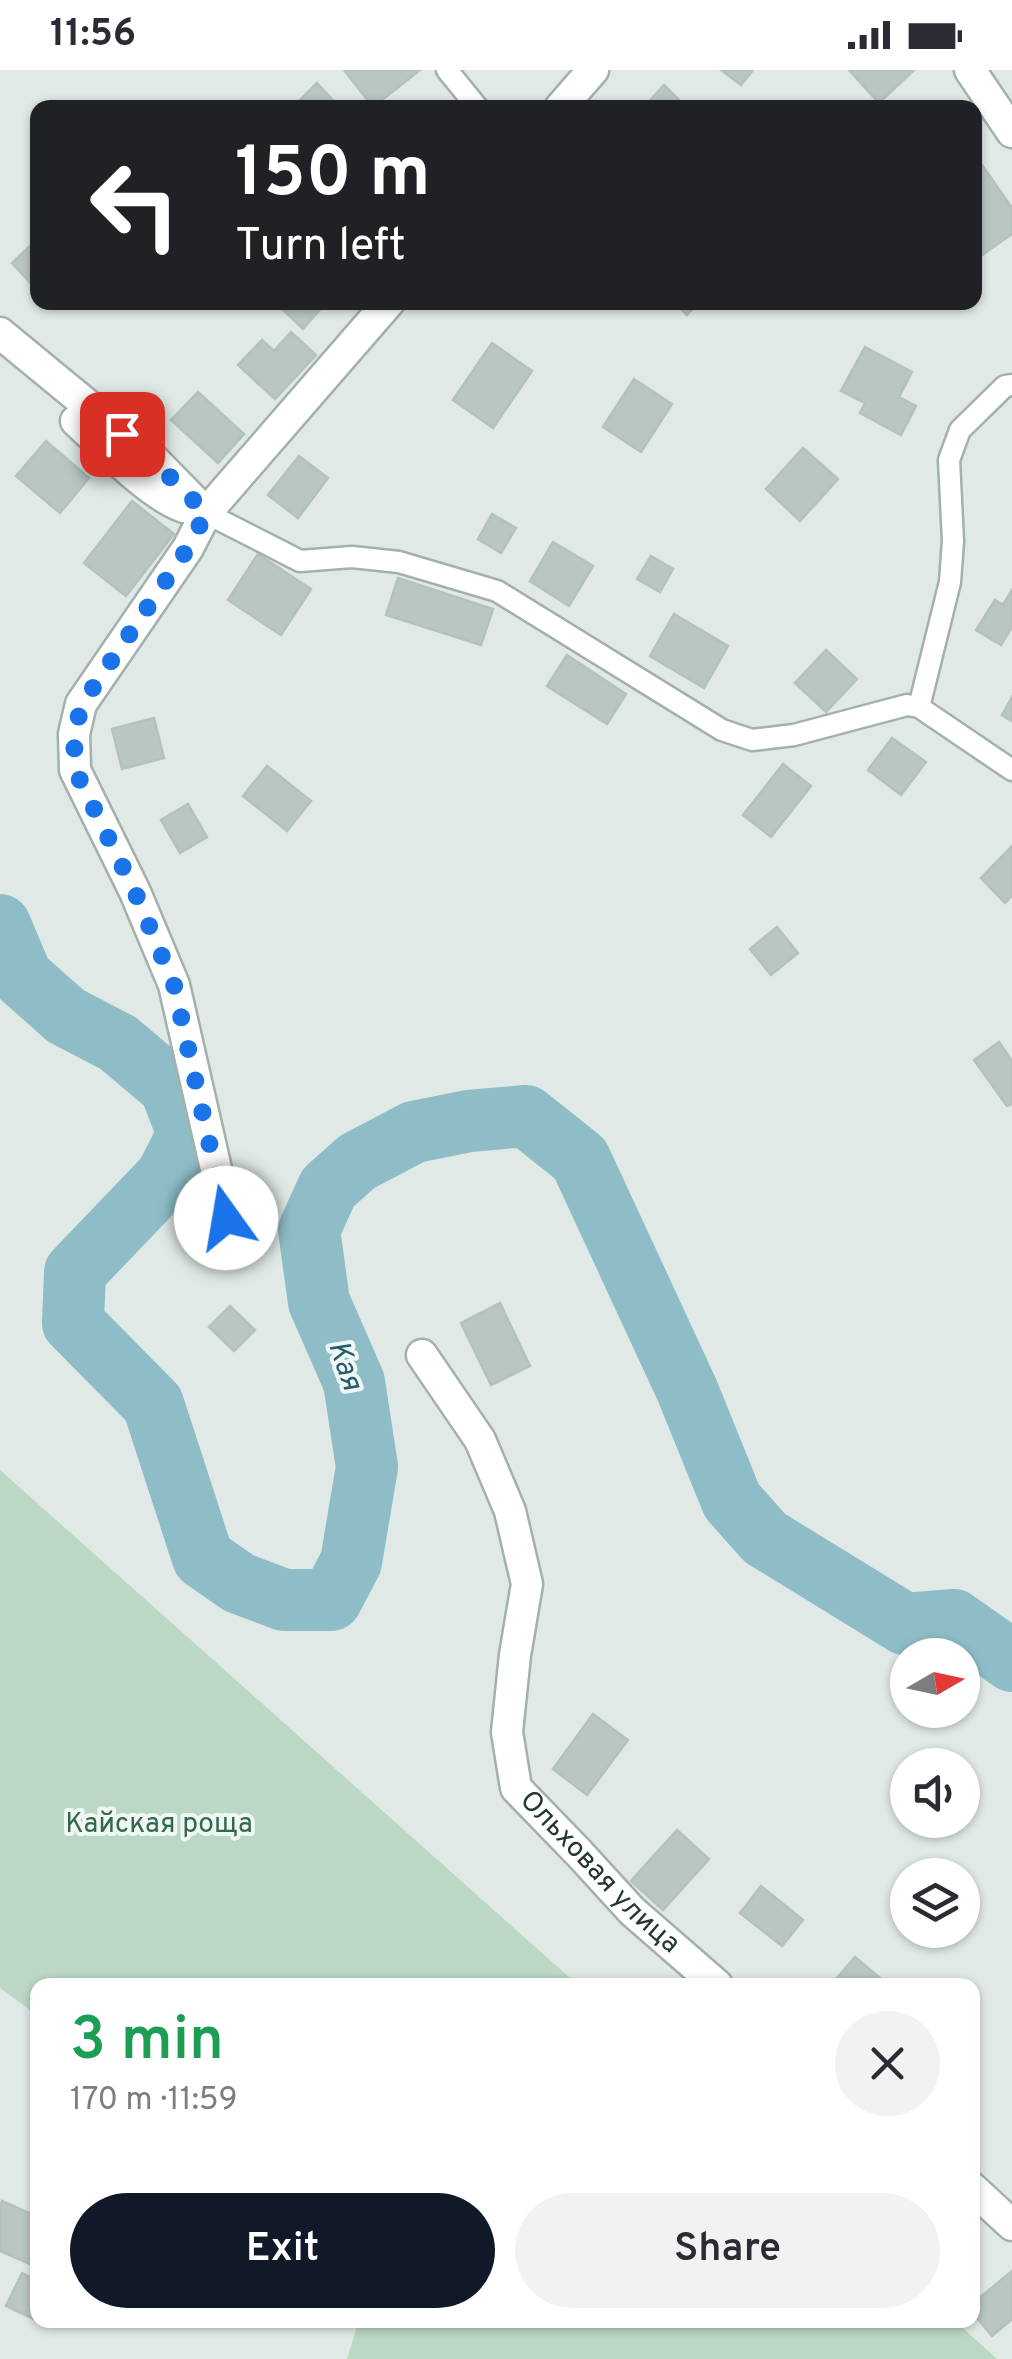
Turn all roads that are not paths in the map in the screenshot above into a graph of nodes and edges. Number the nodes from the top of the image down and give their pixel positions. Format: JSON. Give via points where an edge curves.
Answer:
{"nodes":[{"id":1,"x":447,"y":70,"type":"edge"},
{"id":2,"x":594,"y":70,"type":"edge"},
{"id":3,"x":970,"y":70,"type":"edge"},
{"id":4,"x":471,"y":100,"type":"edge"},
{"id":5,"x":567,"y":100,"type":"edge"},
{"id":6,"x":1012,"y":132,"type":"edge"},
{"id":7,"x":382,"y":310,"type":"edge"},
{"id":8,"x":0,"y":333,"type":"edge"},
{"id":9,"x":0,"y":352,"type":"edge"},
{"id":10,"x":1012,"y":385,"type":"edge"},
{"id":11,"x":206,"y":513,"type":"junction"},
{"id":12,"x":919,"y":707,"type":"junction"},
{"id":13,"x":1012,"y":770,"type":"edge"},
{"id":14,"x":226,"y":1218,"type":"dead end"},
{"id":15,"x":422,"y":1355,"type":"dead end"},
{"id":16,"x":709,"y":1978,"type":"edge"},
{"id":17,"x":980,"y":2195,"type":"edge"},
{"id":18,"x":1012,"y":2224,"type":"edge"}],
"edges":[{"from":1,"to":4,"type":"lane"},
{"from":2,"to":5,"type":"street"},
{"from":3,"to":6,"type":"street"},
{"from":7,"to":11,"type":"street"},
{"from":8,"to":11,"type":"street","via":[[152,459]]},
{"from":9,"to":11,"type":"street","via":[[144,482],[177,505]]},
{"from":10,"to":12,"type":"lane","via":[[960,430],[949,460],[950,582]]},
{"from":11,"to":12,"type":"lane","via":[[300,561],[399,562],[497,591],[722,730],[752,740]]},
{"from":11,"to":14,"type":"street","via":[[82,704],[75,770],[174,985]]},
{"from":12,"to":13,"type":"lane"},
{"from":15,"to":16,"type":"street","name":"Ольховая улица","via":[[480,1440],[510,1511],[527,1584],[507,1732],[516,1788],[632,1910]]},
{"from":17,"to":18,"type":"street"}]}
